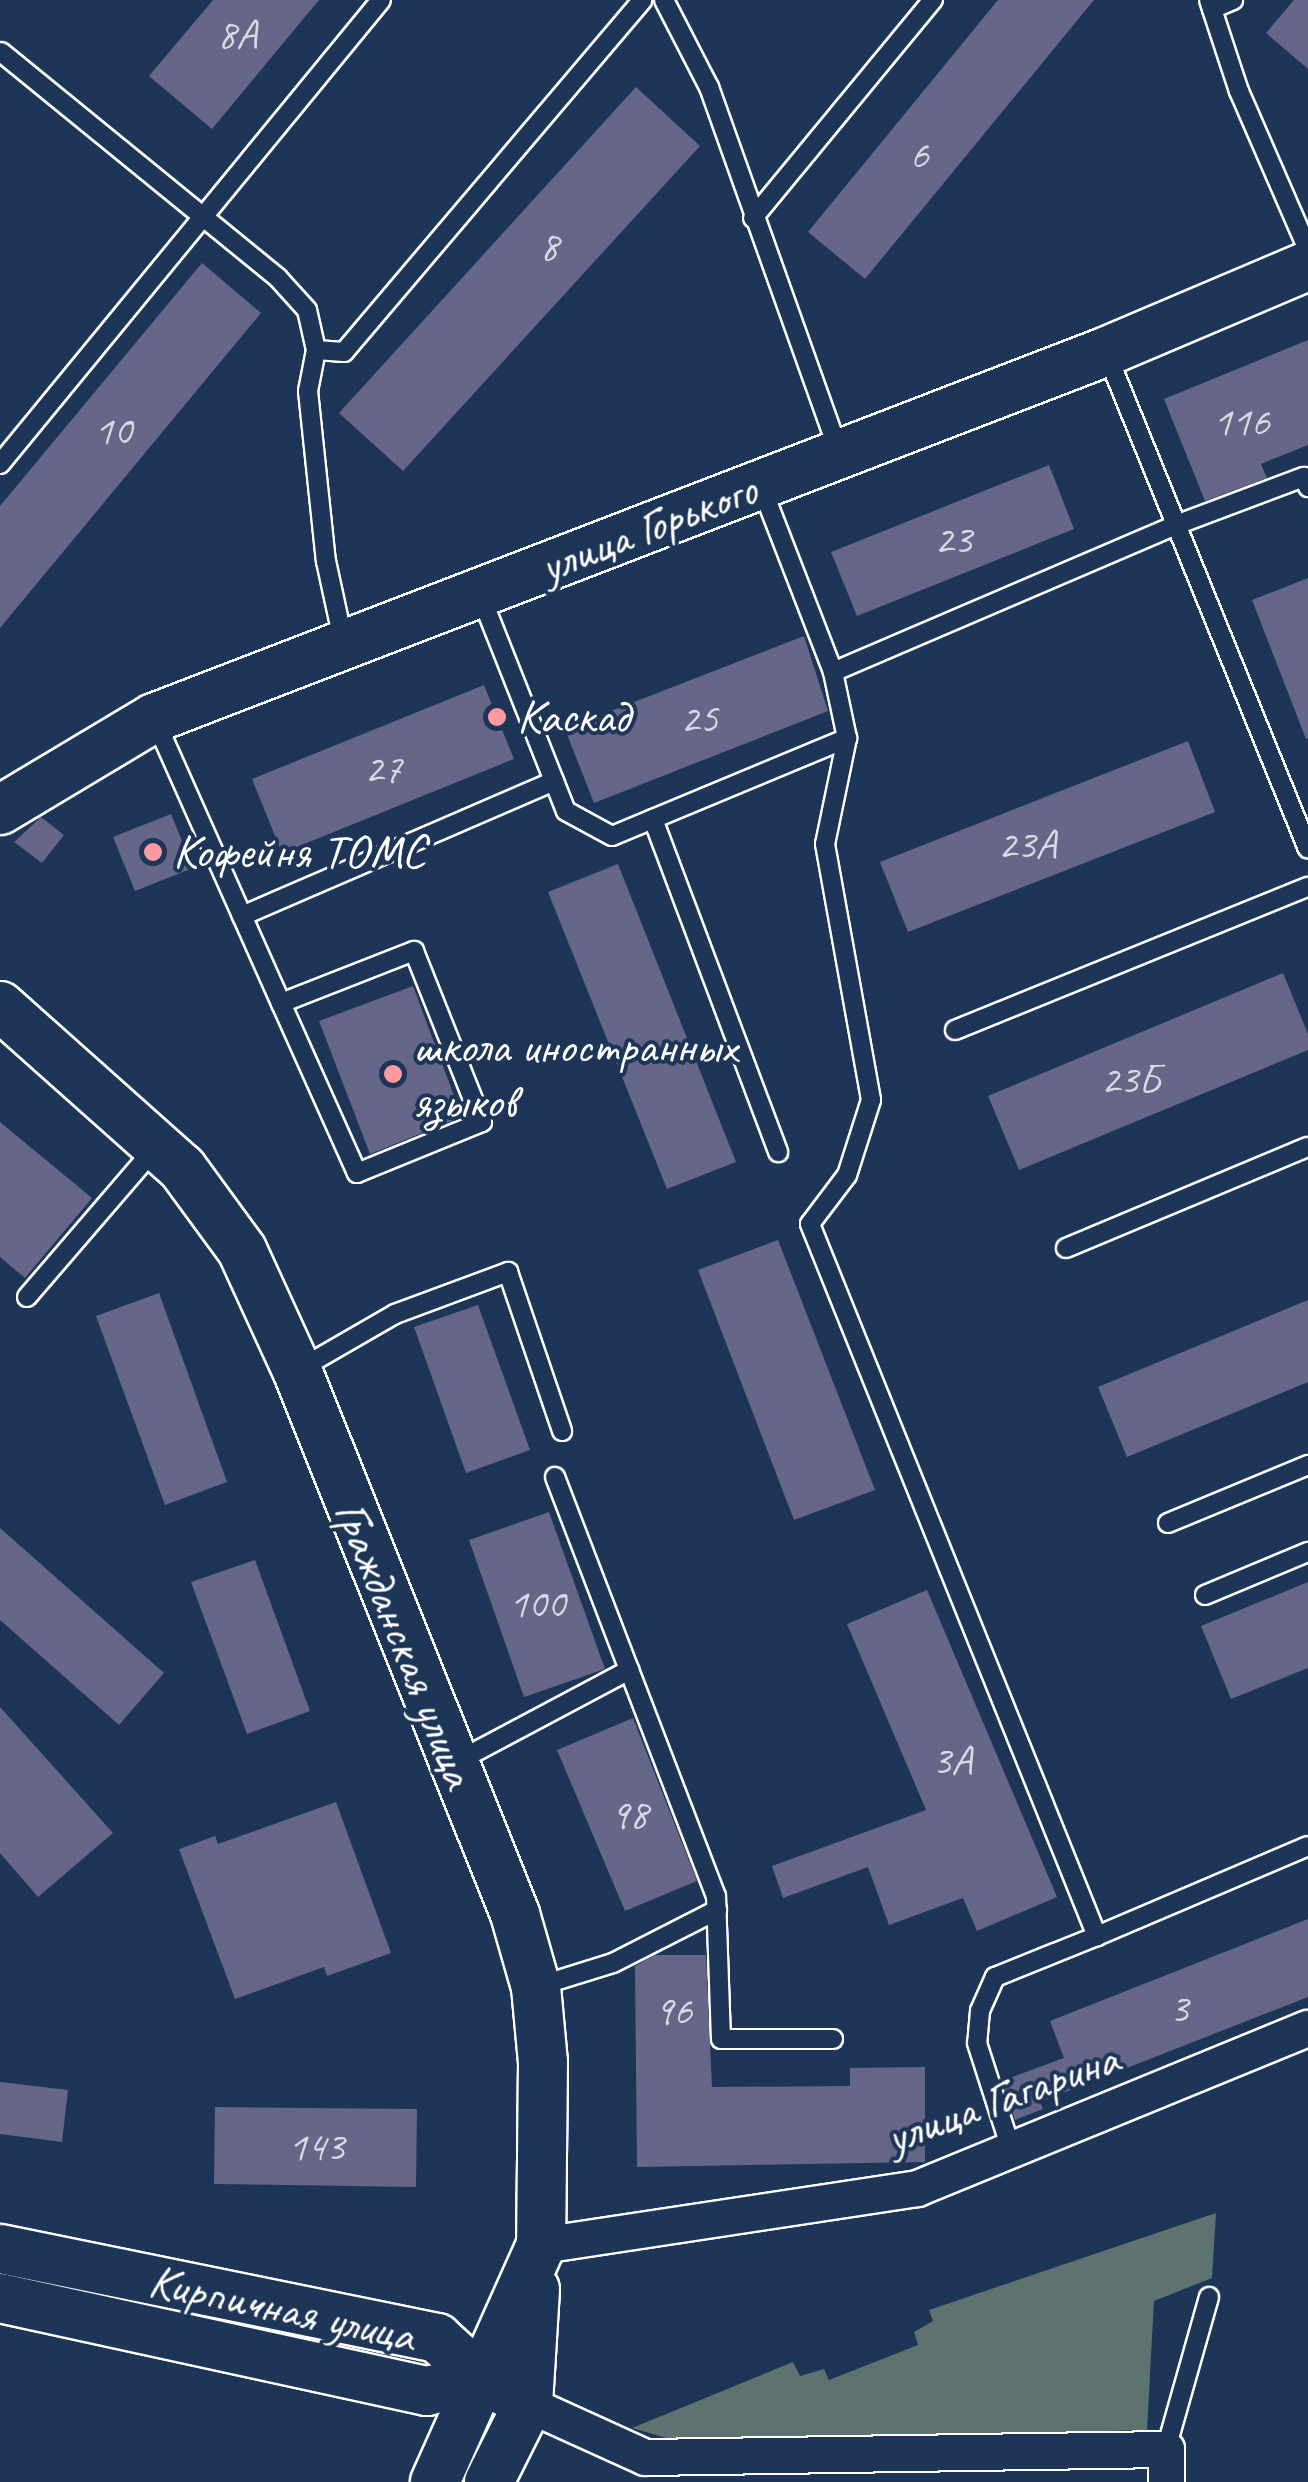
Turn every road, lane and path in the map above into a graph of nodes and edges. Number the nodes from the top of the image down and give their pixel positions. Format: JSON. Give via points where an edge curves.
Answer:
{"nodes":[{"id":1,"x":381,"y":0,"type":"edge"},
{"id":2,"x":642,"y":0,"type":"edge"},
{"id":3,"x":664,"y":0,"type":"edge"},
{"id":4,"x":934,"y":0,"type":"edge"},
{"id":5,"x":1233,"y":0,"type":"edge"},
{"id":6,"x":1211,"y":4,"type":"edge"},
{"id":7,"x":0,"y":52,"type":"edge"},
{"id":8,"x":202,"y":216,"type":"junction"},
{"id":9,"x":753,"y":218,"type":"junction"},
{"id":10,"x":1308,"y":250,"type":"edge"},
{"id":11,"x":1308,"y":266,"type":"edge"},
{"id":12,"x":316,"y":350,"type":"junction"},
{"id":13,"x":1106,"y":352,"type":"junction"},
{"id":14,"x":839,"y":454,"type":"junction"},
{"id":15,"x":0,"y":464,"type":"edge"},
{"id":16,"x":760,"y":485,"type":"junction"},
{"id":17,"x":1308,"y":488,"type":"edge"},
{"id":18,"x":1176,"y":525,"type":"junction"},
{"id":19,"x":479,"y":592,"type":"junction"},
{"id":20,"x":344,"y":644,"type":"junction"},
{"id":21,"x":833,"y":672,"type":"junction"},
{"id":22,"x":154,"y":718,"type":"junction"},
{"id":23,"x":847,"y":738,"type":"junction"},
{"id":24,"x":554,"y":781,"type":"junction"},
{"id":25,"x":0,"y":810,"type":"edge"},
{"id":26,"x":653,"y":819,"type":"junction"},
{"id":27,"x":1308,"y":849,"type":"edge"},
{"id":28,"x":1308,"y":887,"type":"edge"},
{"id":29,"x":242,"y":916,"type":"junction"},
{"id":30,"x":281,"y":1003,"type":"junction"},
{"id":31,"x":0,"y":1006,"type":"edge"},
{"id":32,"x":955,"y":1030,"type":"dead end"},
{"id":33,"x":158,"y":1144,"type":"junction"},
{"id":34,"x":1308,"y":1147,"type":"edge"},
{"id":35,"x":778,"y":1152,"type":"dead end"},
{"id":36,"x":1066,"y":1248,"type":"dead end"},
{"id":37,"x":27,"y":1297,"type":"dead end"},
{"id":38,"x":298,"y":1370,"type":"junction"},
{"id":39,"x":562,"y":1431,"type":"dead end"},
{"id":40,"x":1308,"y":1465,"type":"edge"},
{"id":41,"x":555,"y":1477,"type":"dead end"},
{"id":42,"x":1168,"y":1523,"type":"dead end"},
{"id":43,"x":1308,"y":1552,"type":"edge"},
{"id":44,"x":1205,"y":1595,"type":"dead end"},
{"id":45,"x":629,"y":1670,"type":"junction"},
{"id":46,"x":454,"y":1763,"type":"junction"},
{"id":47,"x":1308,"y":1846,"type":"edge"},
{"id":48,"x":717,"y":1910,"type":"junction"},
{"id":49,"x":1097,"y":1936,"type":"junction"},
{"id":50,"x":536,"y":1987,"type":"junction"},
{"id":51,"x":1308,"y":2028,"type":"edge"},
{"id":52,"x":833,"y":2038,"type":"dead end"},
{"id":53,"x":1012,"y":2152,"type":"junction"},
{"id":54,"x":0,"y":2249,"type":"edge"},
{"id":55,"x":539,"y":2253,"type":"junction"},
{"id":56,"x":1209,"y":2297,"type":"dead end"},
{"id":57,"x":0,"y":2298,"type":"edge"},
{"id":58,"x":481,"y":2378,"type":"junction"},
{"id":59,"x":528,"y":2404,"type":"junction"},
{"id":60,"x":1166,"y":2466,"type":"edge"},
{"id":61,"x":435,"y":2482,"type":"edge"},
{"id":62,"x":489,"y":2482,"type":"edge"}],
"edges":[{"from":1,"to":8,"type":"lane"},
{"from":2,"to":12,"type":"lane","via":[[344,352]]},
{"from":3,"to":9,"type":"lane","via":[[709,87]]},
{"from":4,"to":9,"type":"lane"},
{"from":5,"to":6,"type":"lane"},
{"from":6,"to":10,"type":"lane","via":[[1239,91]]},
{"from":7,"to":8,"type":"lane"},
{"from":8,"to":12,"type":"lane","via":[[307,310]]},
{"from":8,"to":15,"type":"lane"},
{"from":9,"to":14,"type":"lane"},
{"from":11,"to":13,"type":"street","name":"улица Горького"},
{"from":12,"to":20,"type":"lane","via":[[308,391],[326,560]]},
{"from":13,"to":14,"type":"street","name":"улица Горького"},
{"from":13,"to":18,"type":"lane"},
{"from":14,"to":16,"type":"street","name":"улица Горького"},
{"from":16,"to":19,"type":"street","name":"улица Горького"},
{"from":16,"to":21,"type":"lane"},
{"from":17,"to":18,"type":"lane","via":[[1304,477]]},
{"from":18,"to":21,"type":"lane"},
{"from":18,"to":27,"type":"lane"},
{"from":19,"to":20,"type":"street","name":"улица Горького"},
{"from":19,"to":24,"type":"lane"},
{"from":20,"to":22,"type":"street","name":"улица Горького"},
{"from":21,"to":23,"type":"lane"},
{"from":22,"to":25,"type":"street","name":"улица Горького"},
{"from":22,"to":29,"type":"lane"},
{"from":23,"to":26,"type":"lane"},
{"from":23,"to":49,"type":"lane","via":[[824,844],[870,1100],[847,1175],[810,1224]]},
{"from":24,"to":26,"type":"lane","via":[[566,811],[612,836]]},
{"from":24,"to":29,"type":"lane"},
{"from":26,"to":35,"type":"lane"},
{"from":28,"to":32,"type":"lane"},
{"from":29,"to":30,"type":"lane"},
{"from":30,"to":30,"type":"lane","via":[[414,951],[482,1122],[356,1173]]},
{"from":31,"to":33,"type":"street","name":"Гражданская улица"},
{"from":33,"to":37,"type":"lane"},
{"from":33,"to":38,"type":"street","name":"Гражданская улица","via":[[234,1237]]},
{"from":34,"to":36,"type":"lane"},
{"from":38,"to":39,"type":"lane","via":[[395,1314],[508,1272]]},
{"from":38,"to":46,"type":"street","name":"Гражданская улица"},
{"from":40,"to":42,"type":"lane"},
{"from":41,"to":45,"type":"lane"},
{"from":43,"to":44,"type":"lane"},
{"from":45,"to":46,"type":"lane"},
{"from":45,"to":48,"type":"lane"},
{"from":46,"to":50,"type":"street","name":"Гражданская улица","via":[[515,1914]]},
{"from":47,"to":49,"type":"lane"},
{"from":48,"to":50,"type":"lane","via":[[614,1963]]},
{"from":48,"to":52,"type":"lane","via":[[721,2039]]},
{"from":49,"to":53,"type":"lane","via":[[996,1977],[980,2010],[977,2043]]},
{"from":50,"to":55,"type":"street","name":"Гражданская улица","via":[[544,2108]]},
{"from":51,"to":53,"type":"street","name":"улица Гагарина"},
{"from":53,"to":55,"type":"street","name":"улица Гагарина","via":[[917,2188]]},
{"from":54,"to":58,"type":"street","name":"Кирпичная улица","via":[[437,2338]]},
{"from":55,"to":58,"type":"street","name":"Гражданская улица"},
{"from":55,"to":59,"type":"street"},
{"from":56,"to":60,"type":"lane"},
{"from":57,"to":58,"type":"street","name":"Кирпичная улица","via":[[427,2390]]},
{"from":58,"to":59,"type":"street"},
{"from":58,"to":61,"type":"street","name":"Гражданская улица"},
{"from":59,"to":60,"type":"street","via":[[621,2450],[680,2461]]},
{"from":59,"to":62,"type":"street"}]}
